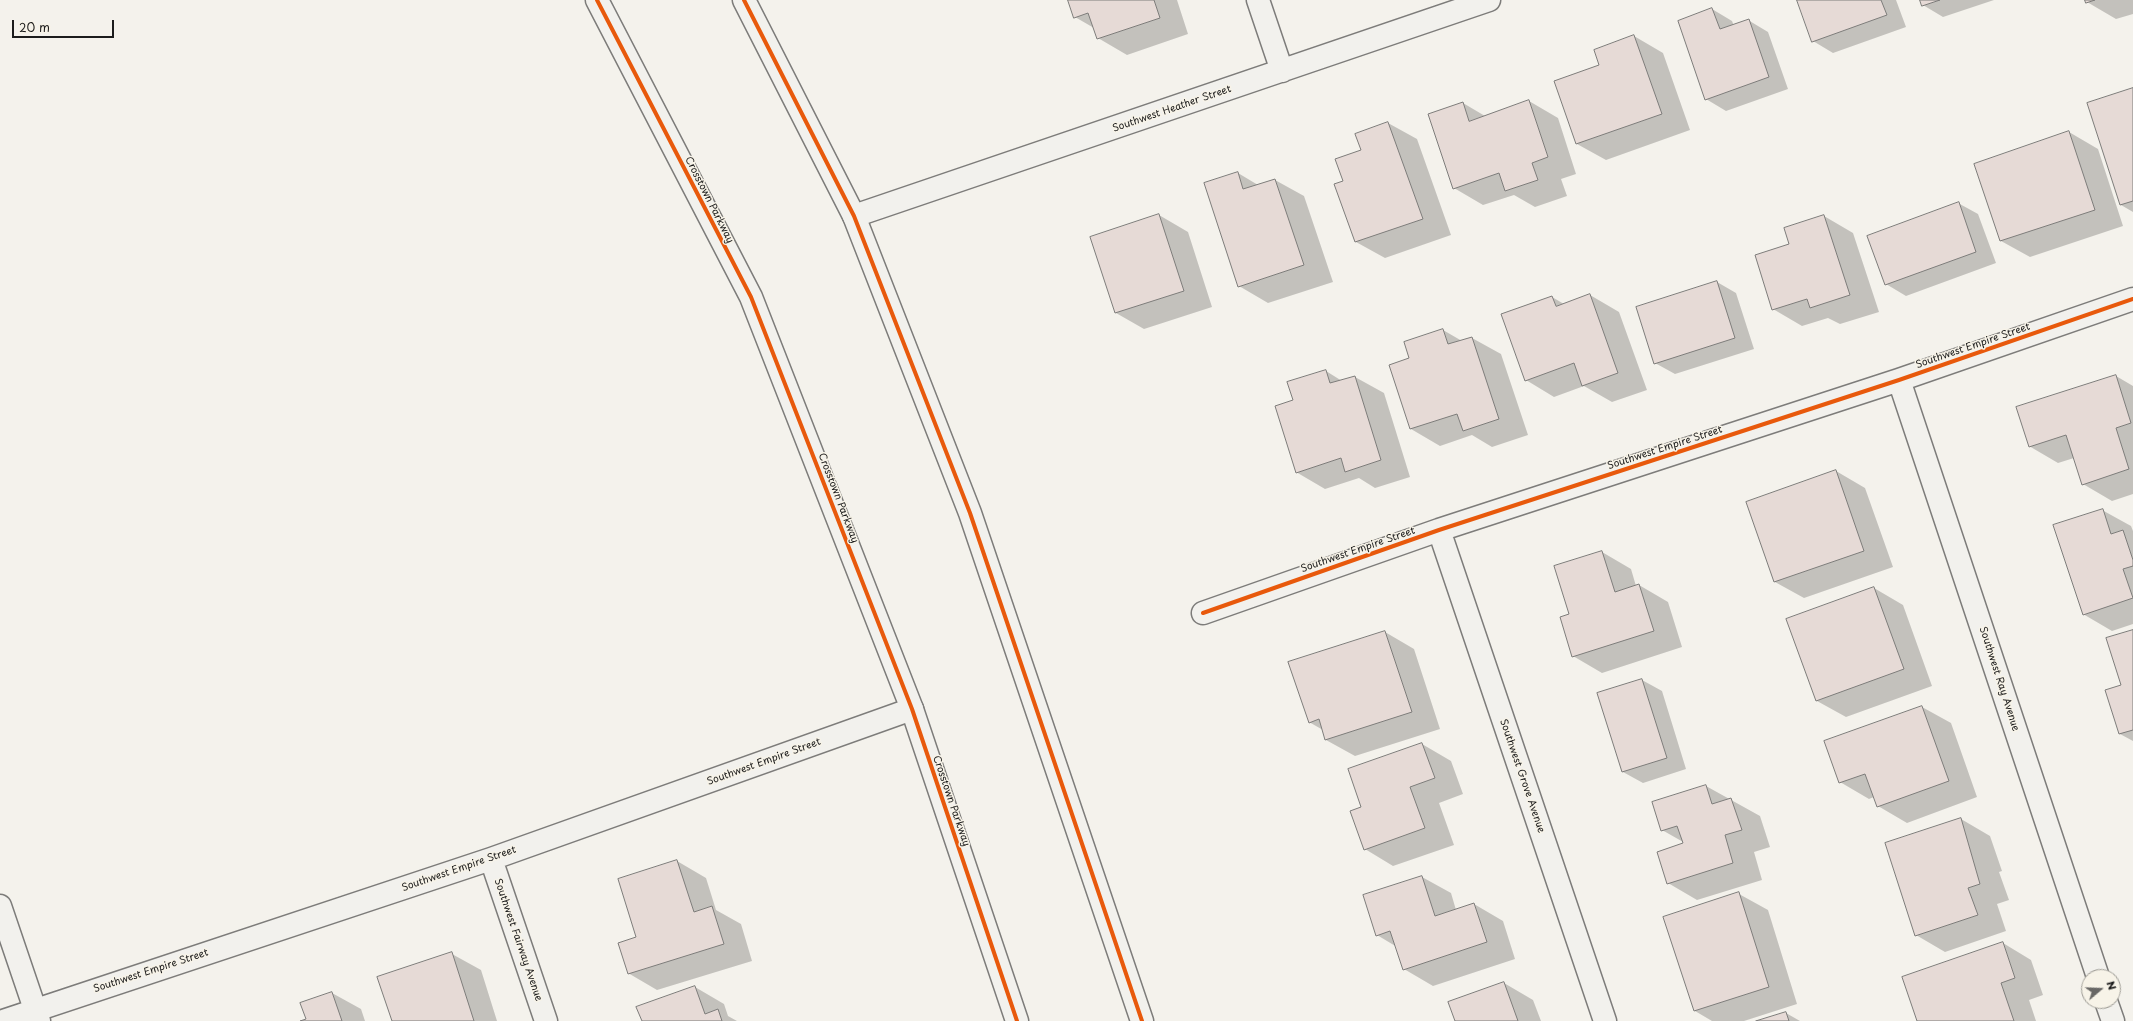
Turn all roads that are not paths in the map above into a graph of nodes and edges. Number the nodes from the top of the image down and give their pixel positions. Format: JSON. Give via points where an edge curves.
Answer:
{"nodes":[{"id":1,"x":597,"y":0,"type":"edge"},
{"id":2,"x":744,"y":0,"type":"edge"},
{"id":3,"x":1258,"y":0,"type":"edge"},
{"id":4,"x":1489,"y":0,"type":"edge"},
{"id":5,"x":1282,"y":71,"type":"junction"},
{"id":6,"x":854,"y":216,"type":"junction"},
{"id":7,"x":2133,"y":299,"type":"edge"},
{"id":8,"x":1899,"y":380,"type":"junction"},
{"id":9,"x":1439,"y":530,"type":"junction"},
{"id":10,"x":1203,"y":613,"type":"dead end"},
{"id":11,"x":912,"y":709,"type":"junction"},
{"id":12,"x":491,"y":859,"type":"junction"},
{"id":13,"x":0,"y":906,"type":"edge"},
{"id":14,"x":2095,"y":969,"type":"edge"},
{"id":15,"x":2109,"y":1009,"type":"edge"},
{"id":16,"x":38,"y":1015,"type":"edge"},
{"id":17,"x":3,"y":1021,"type":"edge"},
{"id":18,"x":546,"y":1021,"type":"edge"},
{"id":19,"x":1017,"y":1021,"type":"edge"},
{"id":20,"x":1142,"y":1021,"type":"edge"},
{"id":21,"x":1605,"y":1021,"type":"edge"},
{"id":22,"x":2113,"y":1021,"type":"edge"}],
"edges":[{"from":1,"to":11,"type":"street","name":"Crosstown Parkway","via":[[751,297]]},
{"from":2,"to":6,"type":"street"},
{"from":3,"to":5,"type":"street"},
{"from":4,"to":5,"type":"street","name":"Southwest Heather Street"},
{"from":5,"to":6,"type":"street","name":"Southwest Heather Street"},
{"from":6,"to":20,"type":"street","via":[[970,513]]},
{"from":7,"to":8,"type":"street","name":"Southwest Empire Street"},
{"from":8,"to":9,"type":"street","name":"Southwest Empire Street"},
{"from":8,"to":14,"type":"street","name":"Southwest Ray Avenue"},
{"from":9,"to":10,"type":"street","name":"Southwest Empire Street"},
{"from":9,"to":21,"type":"street","name":"Southwest Grove Avenue"},
{"from":11,"to":12,"type":"street","name":"Southwest Empire Street"},
{"from":11,"to":19,"type":"street","name":"Crosstown Parkway"},
{"from":12,"to":16,"type":"street","name":"Southwest Empire Street"},
{"from":12,"to":18,"type":"street","name":"Southwest Fairway Avenue"},
{"from":13,"to":16,"type":"street"},
{"from":15,"to":22,"type":"street"},
{"from":16,"to":17,"type":"street","name":"Southwest Empire Street"}]}
